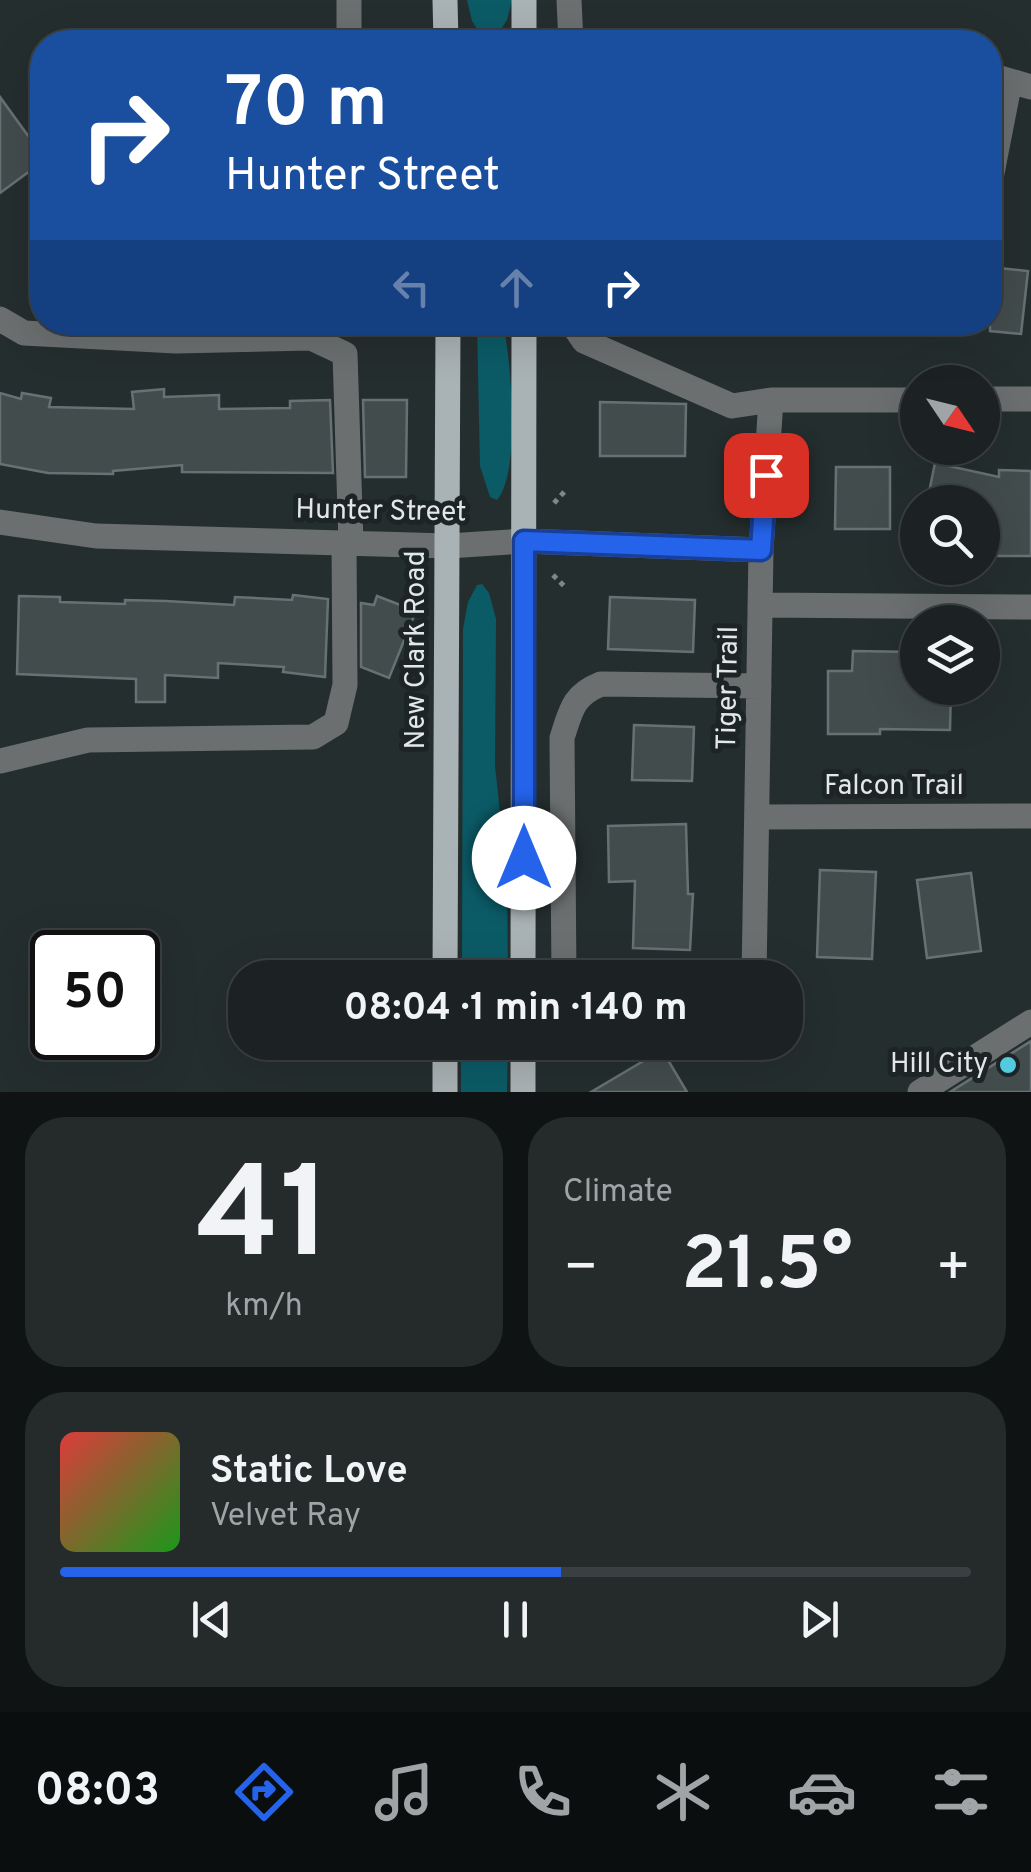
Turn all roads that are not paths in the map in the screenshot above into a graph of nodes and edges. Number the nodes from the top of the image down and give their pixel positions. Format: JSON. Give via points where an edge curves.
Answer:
{"nodes":[{"id":1,"x":349,"y":0,"type":"edge"},
{"id":2,"x":445,"y":0,"type":"edge"},
{"id":3,"x":524,"y":0,"type":"edge"},
{"id":4,"x":568,"y":0,"type":"edge"},
{"id":5,"x":350,"y":30,"type":"edge"},
{"id":6,"x":446,"y":30,"type":"edge"},
{"id":7,"x":524,"y":30,"type":"edge"},
{"id":8,"x":570,"y":30,"type":"edge"},
{"id":9,"x":1010,"y":81,"type":"edge"},
{"id":10,"x":1002,"y":121,"type":"edge"},
{"id":11,"x":0,"y":318,"type":"edge"},
{"id":12,"x":30,"y":334,"type":"edge"},
{"id":13,"x":46,"y":335,"type":"edge"},
{"id":14,"x":448,"y":335,"type":"edge"},
{"id":15,"x":524,"y":335,"type":"edge"},
{"id":16,"x":580,"y":335,"type":"edge"},
{"id":17,"x":771,"y":400,"type":"junction"},
{"id":18,"x":900,"y":400,"type":"edge"},
{"id":19,"x":1000,"y":400,"type":"edge"},
{"id":20,"x":1031,"y":400,"type":"edge"},
{"id":21,"x":0,"y":522,"type":"edge"},
{"id":22,"x":524,"y":541,"type":"junction"},
{"id":23,"x":347,"y":543,"type":"junction"},
{"id":24,"x":448,"y":546,"type":"junction"},
{"id":25,"x":761,"y":550,"type":"junction"},
{"id":26,"x":760,"y":605,"type":"junction"},
{"id":27,"x":1031,"y":607,"type":"edge"},
{"id":28,"x":759,"y":686,"type":"junction"},
{"id":29,"x":0,"y":761,"type":"edge"},
{"id":30,"x":1031,"y":816,"type":"edge"},
{"id":31,"x":757,"y":817,"type":"junction"},
{"id":32,"x":445,"y":960,"type":"edge"},
{"id":33,"x":523,"y":960,"type":"edge"},
{"id":34,"x":564,"y":960,"type":"edge"},
{"id":35,"x":754,"y":960,"type":"edge"},
{"id":36,"x":1031,"y":1022,"type":"edge"},
{"id":37,"x":445,"y":1060,"type":"edge"},
{"id":38,"x":523,"y":1060,"type":"edge"},
{"id":39,"x":445,"y":1092,"type":"edge"},
{"id":40,"x":522,"y":1092,"type":"edge"},
{"id":41,"x":920,"y":1092,"type":"edge"}],
"edges":[{"from":1,"to":5,"type":"street"},
{"from":2,"to":6,"type":"main road"},
{"from":3,"to":7,"type":"main road"},
{"from":4,"to":8,"type":"street"},
{"from":9,"to":10,"type":"street"},
{"from":11,"to":12,"type":"street"},
{"from":13,"to":23,"type":"street","via":[[311,338],[345,354]]},
{"from":14,"to":24,"type":"main road","name":"New Clark Road"},
{"from":15,"to":22,"type":"main road"},
{"from":16,"to":17,"type":"street","via":[[732,406]]},
{"from":17,"to":18,"type":"street"},
{"from":17,"to":25,"type":"street","name":"Tiger Trail"},
{"from":19,"to":20,"type":"street"},
{"from":21,"to":23,"type":"street","name":"Hunter Street","via":[[96,536]]},
{"from":22,"to":24,"type":"street","name":"Hunter Street"},
{"from":22,"to":25,"type":"street","name":"Hunter Street"},
{"from":22,"to":33,"type":"main road"},
{"from":23,"to":24,"type":"street","name":"Hunter Street"},
{"from":23,"to":29,"type":"street","via":[[345,684],[336,723],[313,737],[88,740]]},
{"from":24,"to":32,"type":"main road","name":"New Clark Road"},
{"from":25,"to":26,"type":"street","name":"Tiger Trail"},
{"from":26,"to":27,"type":"street"},
{"from":26,"to":28,"type":"street","name":"Tiger Trail"},
{"from":28,"to":31,"type":"street","name":"Tiger Trail"},
{"from":28,"to":34,"type":"street","via":[[601,684],[582,691],[562,738]]},
{"from":30,"to":31,"type":"street","name":"Falcon Trail"},
{"from":31,"to":35,"type":"street","name":"Tiger Trail"},
{"from":36,"to":41,"type":"street"},
{"from":37,"to":39,"type":"main road"},
{"from":38,"to":40,"type":"main road"}]}
